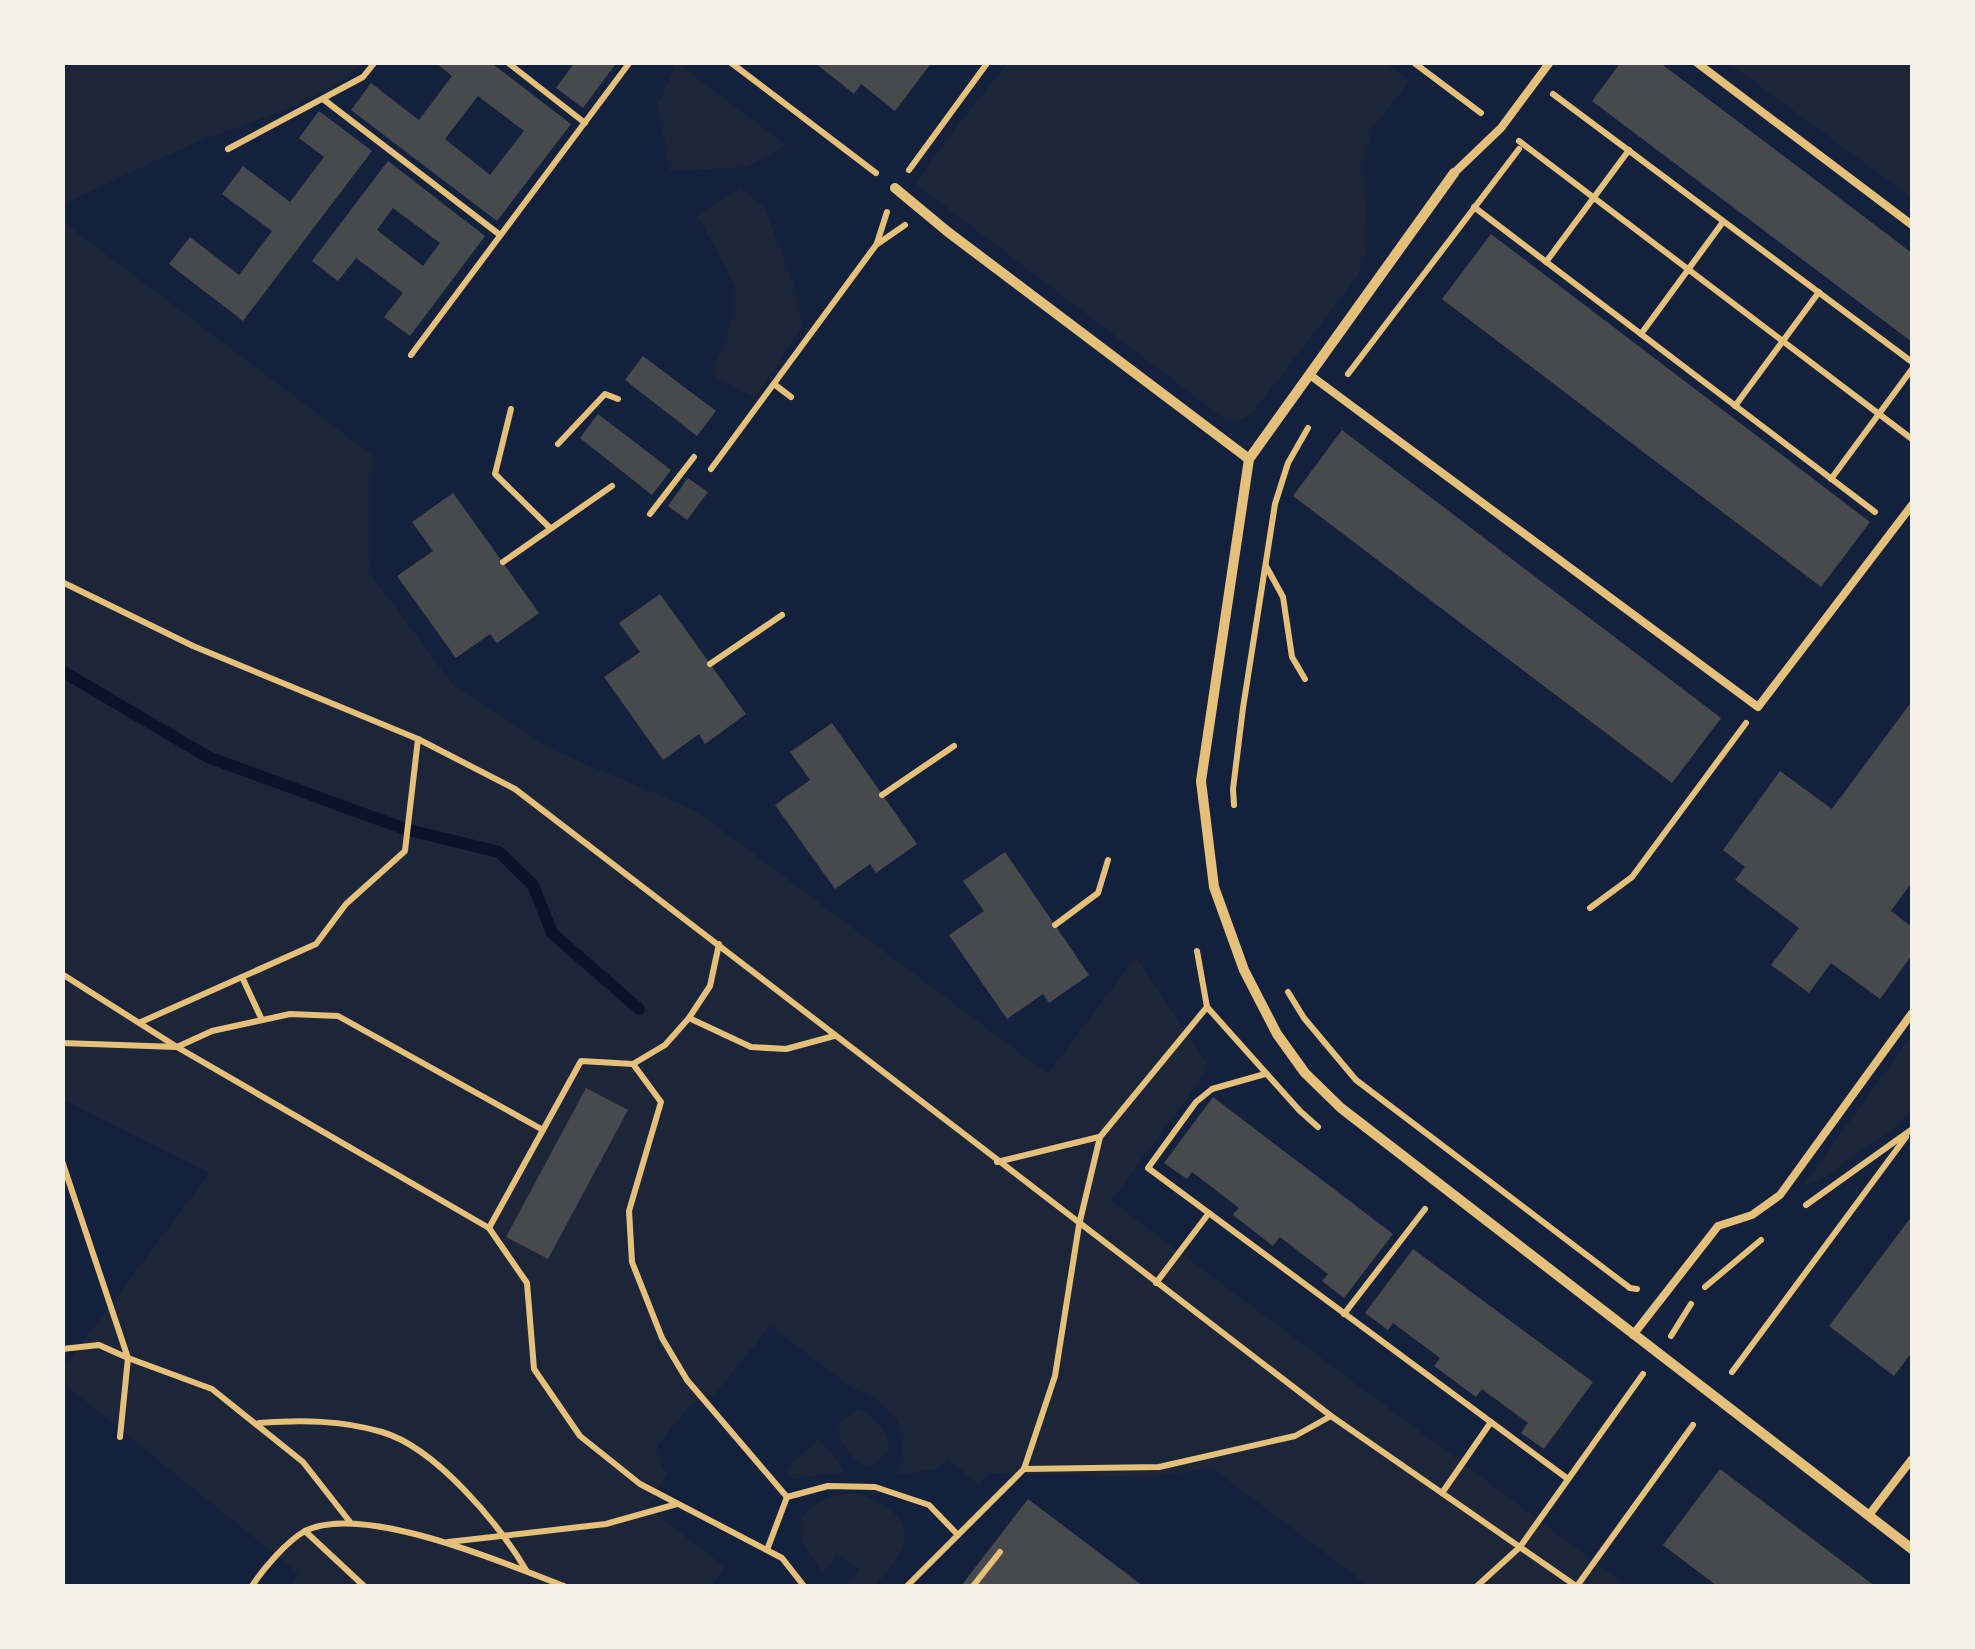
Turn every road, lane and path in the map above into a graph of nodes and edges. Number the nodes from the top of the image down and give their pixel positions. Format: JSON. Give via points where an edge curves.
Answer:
{"nodes":[{"id":1,"x":374,"y":62,"type":"edge"},
{"id":2,"x":508,"y":62,"type":"edge"},
{"id":3,"x":630,"y":62,"type":"edge"},
{"id":4,"x":730,"y":62,"type":"edge"},
{"id":5,"x":988,"y":62,"type":"edge"},
{"id":6,"x":1413,"y":62,"type":"edge"},
{"id":7,"x":1550,"y":62,"type":"edge"},
{"id":8,"x":1696,"y":62,"type":"edge"},
{"id":9,"x":1536,"y":82,"type":"junction"},
{"id":10,"x":324,"y":98,"type":"junction"},
{"id":11,"x":585,"y":123,"type":"junction"},
{"id":12,"x":1501,"y":128,"type":"junction"},
{"id":13,"x":1523,"y":144,"type":"junction"},
{"id":14,"x":228,"y":149,"type":"dead end"},
{"id":15,"x":1628,"y":150,"type":"junction"},
{"id":16,"x":876,"y":172,"type":"dead end"},
{"id":17,"x":1454,"y":173,"type":"joint"},
{"id":18,"x":895,"y":188,"type":"joint"},
{"id":19,"x":1594,"y":197,"type":"junction"},
{"id":20,"x":1474,"y":207,"type":"junction"},
{"id":21,"x":923,"y":212,"type":"junction"},
{"id":22,"x":1724,"y":222,"type":"junction"},
{"id":23,"x":1912,"y":224,"type":"edge"},
{"id":24,"x":500,"y":235,"type":"junction"},
{"id":25,"x":1546,"y":262,"type":"junction"},
{"id":26,"x":1689,"y":269,"type":"junction"},
{"id":27,"x":1819,"y":292,"type":"junction"},
{"id":28,"x":1640,"y":334,"type":"junction"},
{"id":29,"x":1784,"y":341,"type":"junction"},
{"id":30,"x":410,"y":355,"type":"dead end"},
{"id":31,"x":1912,"y":366,"type":"edge"},
{"id":32,"x":1310,"y":375,"type":"junction"},
{"id":33,"x":774,"y":384,"type":"junction"},
{"id":34,"x":1334,"y":392,"type":"junction"},
{"id":35,"x":791,"y":397,"type":"dead end"},
{"id":36,"x":618,"y":399,"type":"dead end"},
{"id":37,"x":1735,"y":406,"type":"junction"},
{"id":38,"x":511,"y":409,"type":"dead end"},
{"id":39,"x":1880,"y":415,"type":"junction"},
{"id":40,"x":1912,"y":440,"type":"edge"},
{"id":41,"x":558,"y":444,"type":"dead end"},
{"id":42,"x":694,"y":457,"type":"dead end"},
{"id":43,"x":1249,"y":459,"type":"junction"},
{"id":44,"x":710,"y":469,"type":"dead end"},
{"id":45,"x":1831,"y":479,"type":"junction"},
{"id":46,"x":612,"y":486,"type":"dead end"},
{"id":47,"x":1912,"y":506,"type":"edge"},
{"id":48,"x":650,"y":514,"type":"dead end"},
{"id":49,"x":549,"y":527,"type":"junction"},
{"id":50,"x":1896,"y":528,"type":"junction"},
{"id":51,"x":503,"y":562,"type":"dead end"},
{"id":52,"x":1265,"y":565,"type":"junction"},
{"id":53,"x":62,"y":582,"type":"edge"},
{"id":54,"x":782,"y":615,"type":"dead end"},
{"id":55,"x":710,"y":664,"type":"dead end"},
{"id":56,"x":1305,"y":680,"type":"dead end"},
{"id":57,"x":1758,"y":707,"type":"junction"},
{"id":58,"x":418,"y":740,"type":"junction"},
{"id":59,"x":954,"y":746,"type":"dead end"},
{"id":60,"x":882,"y":795,"type":"dead end"},
{"id":61,"x":1234,"y":806,"type":"dead end"},
{"id":62,"x":1108,"y":860,"type":"dead end"},
{"id":63,"x":1590,"y":908,"type":"dead end"},
{"id":64,"x":1055,"y":925,"type":"dead end"},
{"id":65,"x":719,"y":944,"type":"junction"},
{"id":66,"x":1197,"y":951,"type":"dead end"},
{"id":67,"x":62,"y":974,"type":"edge"},
{"id":68,"x":242,"y":977,"type":"junction"},
{"id":69,"x":1286,"y":988,"type":"dead end"},
{"id":70,"x":1207,"y":1007,"type":"junction"},
{"id":71,"x":1912,"y":1013,"type":"edge"},
{"id":72,"x":689,"y":1018,"type":"junction"},
{"id":73,"x":262,"y":1020,"type":"junction"},
{"id":74,"x":140,"y":1023,"type":"junction"},
{"id":75,"x":835,"y":1035,"type":"junction"},
{"id":76,"x":62,"y":1042,"type":"edge"},
{"id":77,"x":176,"y":1046,"type":"junction"},
{"id":78,"x":1248,"y":1050,"type":"dead end"},
{"id":79,"x":634,"y":1064,"type":"junction"},
{"id":80,"x":1265,"y":1074,"type":"dead end"},
{"id":81,"x":1912,"y":1128,"type":"edge"},
{"id":82,"x":543,"y":1130,"type":"junction"},
{"id":83,"x":1100,"y":1137,"type":"junction"},
{"id":84,"x":62,"y":1161,"type":"edge"},
{"id":85,"x":997,"y":1162,"type":"junction"},
{"id":86,"x":1425,"y":1209,"type":"dead end"},
{"id":87,"x":1209,"y":1213,"type":"junction"},
{"id":88,"x":1079,"y":1224,"type":"junction"},
{"id":89,"x":489,"y":1228,"type":"junction"},
{"id":90,"x":1156,"y":1283,"type":"junction"},
{"id":91,"x":1660,"y":1300,"type":"junction"},
{"id":92,"x":1344,"y":1314,"type":"junction"},
{"id":93,"x":1685,"y":1318,"type":"dead end"},
{"id":94,"x":1632,"y":1335,"type":"junction"},
{"id":95,"x":62,"y":1349,"type":"edge"},
{"id":96,"x":128,"y":1358,"type":"junction"},
{"id":97,"x":1732,"y":1372,"type":"dead end"},
{"id":98,"x":1643,"y":1374,"type":"dead end"},
{"id":99,"x":1331,"y":1416,"type":"junction"},
{"id":100,"x":1491,"y":1422,"type":"junction"},
{"id":101,"x":258,"y":1423,"type":"junction"},
{"id":102,"x":1693,"y":1425,"type":"dead end"},
{"id":103,"x":120,"y":1437,"type":"dead end"},
{"id":104,"x":1912,"y":1459,"type":"edge"},
{"id":105,"x":1024,"y":1469,"type":"junction"},
{"id":106,"x":1568,"y":1480,"type":"junction"},
{"id":107,"x":1442,"y":1493,"type":"junction"},
{"id":108,"x":787,"y":1497,"type":"junction"},
{"id":109,"x":679,"y":1504,"type":"junction"},
{"id":110,"x":1868,"y":1516,"type":"junction"},
{"id":111,"x":350,"y":1522,"type":"junction"},
{"id":112,"x":305,"y":1531,"type":"junction"},
{"id":113,"x":958,"y":1535,"type":"junction"},
{"id":114,"x":506,"y":1536,"type":"junction"},
{"id":115,"x":446,"y":1542,"type":"junction"},
{"id":116,"x":1520,"y":1547,"type":"junction"},
{"id":117,"x":1912,"y":1549,"type":"edge"},
{"id":118,"x":766,"y":1550,"type":"junction"},
{"id":119,"x":1000,"y":1552,"type":"dead end"},
{"id":120,"x":528,"y":1572,"type":"junction"},
{"id":121,"x":252,"y":1586,"type":"edge"},
{"id":122,"x":364,"y":1586,"type":"edge"},
{"id":123,"x":564,"y":1586,"type":"edge"},
{"id":124,"x":804,"y":1586,"type":"edge"},
{"id":125,"x":907,"y":1586,"type":"edge"},
{"id":126,"x":973,"y":1586,"type":"edge"},
{"id":127,"x":1477,"y":1586,"type":"edge"},
{"id":128,"x":1576,"y":1586,"type":"edge"}],
"edges":[{"from":1,"to":10,"type":"path","via":[[363,78]]},
{"from":2,"to":11,"type":"path"},
{"from":3,"to":11,"type":"path"},
{"from":4,"to":16,"type":"path"},
{"from":5,"to":18,"type":"path"},
{"from":6,"to":12,"type":"path"},
{"from":7,"to":9,"type":"lane"},
{"from":8,"to":23,"type":"lane"},
{"from":9,"to":12,"type":"lane"},
{"from":9,"to":15,"type":"path"},
{"from":10,"to":14,"type":"path"},
{"from":10,"to":24,"type":"path"},
{"from":11,"to":24,"type":"path"},
{"from":12,"to":13,"type":"path"},
{"from":12,"to":17,"type":"lane"},
{"from":13,"to":19,"type":"path"},
{"from":13,"to":20,"type":"path"},
{"from":15,"to":19,"type":"path"},
{"from":15,"to":22,"type":"path"},
{"from":17,"to":32,"type":"street"},
{"from":18,"to":21,"type":"street"},
{"from":19,"to":25,"type":"path"},
{"from":19,"to":26,"type":"path"},
{"from":20,"to":25,"type":"path"},
{"from":20,"to":34,"type":"path"},
{"from":21,"to":33,"type":"path","via":[[876,245]]},
{"from":21,"to":43,"type":"street"},
{"from":22,"to":26,"type":"path"},
{"from":22,"to":27,"type":"path"},
{"from":24,"to":30,"type":"path"},
{"from":25,"to":28,"type":"path"},
{"from":26,"to":28,"type":"path"},
{"from":26,"to":29,"type":"path"},
{"from":27,"to":29,"type":"path"},
{"from":27,"to":31,"type":"path"},
{"from":28,"to":37,"type":"path"},
{"from":29,"to":37,"type":"path"},
{"from":29,"to":39,"type":"path"},
{"from":31,"to":39,"type":"path"},
{"from":32,"to":34,"type":"lane"},
{"from":32,"to":43,"type":"street"},
{"from":33,"to":35,"type":"path"},
{"from":33,"to":44,"type":"path"},
{"from":34,"to":52,"type":"path","via":[[1288,462]]},
{"from":34,"to":57,"type":"lane"},
{"from":36,"to":41,"type":"path","via":[[605,394]]},
{"from":37,"to":45,"type":"path"},
{"from":38,"to":49,"type":"path","via":[[496,474]]},
{"from":39,"to":40,"type":"path"},
{"from":39,"to":45,"type":"path"},
{"from":42,"to":48,"type":"path"},
{"from":43,"to":94,"type":"street","via":[[1202,781],[1214,887],[1244,970],[1296,1060],[1341,1108]]},
{"from":45,"to":50,"type":"path"},
{"from":46,"to":49,"type":"path"},
{"from":47,"to":50,"type":"lane"},
{"from":49,"to":51,"type":"path"},
{"from":50,"to":57,"type":"lane"},
{"from":52,"to":56,"type":"path","via":[[1283,596],[1292,657]]},
{"from":52,"to":61,"type":"path"},
{"from":53,"to":58,"type":"path","via":[[193,646]]},
{"from":54,"to":55,"type":"path"},
{"from":57,"to":63,"type":"path","via":[[1632,877]]},
{"from":58,"to":65,"type":"path","via":[[515,789]]},
{"from":58,"to":68,"type":"path","via":[[406,851],[346,904],[316,944]]},
{"from":59,"to":60,"type":"path"},
{"from":62,"to":64,"type":"path","via":[[1098,894]]},
{"from":65,"to":72,"type":"path","via":[[710,986]]},
{"from":65,"to":75,"type":"path"},
{"from":66,"to":70,"type":"path"},
{"from":67,"to":74,"type":"path"},
{"from":68,"to":73,"type":"path"},
{"from":68,"to":74,"type":"path"},
{"from":69,"to":91,"type":"path","via":[[1356,1080],[1630,1288]]},
{"from":70,"to":78,"type":"path"},
{"from":70,"to":83,"type":"path"},
{"from":71,"to":91,"type":"lane","via":[[1780,1195],[1752,1216],[1718,1226]]},
{"from":72,"to":75,"type":"path","via":[[750,1047],[786,1050]]},
{"from":72,"to":79,"type":"path","via":[[666,1045]]},
{"from":73,"to":77,"type":"path"},
{"from":73,"to":82,"type":"path","via":[[338,1016]]},
{"from":74,"to":77,"type":"path"},
{"from":75,"to":85,"type":"path"},
{"from":76,"to":77,"type":"path"},
{"from":77,"to":89,"type":"path"},
{"from":79,"to":82,"type":"path","via":[[580,1061]]},
{"from":79,"to":108,"type":"path","via":[[661,1102],[629,1211],[632,1262],[687,1380]]},
{"from":80,"to":87,"type":"path","via":[[1212,1089],[1148,1168]]},
{"from":81,"to":97,"type":"path"},
{"from":82,"to":89,"type":"path"},
{"from":83,"to":85,"type":"path"},
{"from":83,"to":88,"type":"path"},
{"from":84,"to":96,"type":"path"},
{"from":85,"to":88,"type":"path"},
{"from":86,"to":92,"type":"path"},
{"from":87,"to":90,"type":"path"},
{"from":87,"to":92,"type":"path"},
{"from":88,"to":90,"type":"path"},
{"from":88,"to":105,"type":"path","via":[[1055,1376]]},
{"from":89,"to":109,"type":"path","via":[[527,1283],[534,1369],[580,1436],[640,1484]]},
{"from":90,"to":99,"type":"path"},
{"from":91,"to":93,"type":"path"},
{"from":91,"to":94,"type":"lane"},
{"from":92,"to":100,"type":"path"},
{"from":94,"to":110,"type":"street"},
{"from":95,"to":96,"type":"path","via":[[99,1345]]},
{"from":96,"to":101,"type":"path","via":[[212,1389]]},
{"from":96,"to":103,"type":"path"},
{"from":98,"to":106,"type":"path"},
{"from":99,"to":105,"type":"path","via":[[1295,1436],[1159,1467]]},
{"from":99,"to":107,"type":"path"},
{"from":100,"to":106,"type":"path"},
{"from":100,"to":107,"type":"path"},
{"from":101,"to":111,"type":"path","via":[[303,1462]]},
{"from":101,"to":114,"type":"path","via":[[304,1420],[387,1433],[462,1488]]},
{"from":102,"to":128,"type":"path"},
{"from":104,"to":110,"type":"lane"},
{"from":105,"to":113,"type":"path"},
{"from":106,"to":116,"type":"path"},
{"from":107,"to":116,"type":"path"},
{"from":108,"to":113,"type":"path","via":[[828,1486],[874,1487],[929,1505]]},
{"from":108,"to":118,"type":"path"},
{"from":109,"to":114,"type":"path","via":[[606,1524]]},
{"from":109,"to":118,"type":"path"},
{"from":110,"to":117,"type":"street"},
{"from":111,"to":112,"type":"path"},
{"from":111,"to":115,"type":"path"},
{"from":112,"to":121,"type":"path"},
{"from":112,"to":122,"type":"path"},
{"from":113,"to":125,"type":"path"},
{"from":114,"to":115,"type":"path"},
{"from":114,"to":120,"type":"path"},
{"from":115,"to":120,"type":"path"},
{"from":116,"to":127,"type":"path"},
{"from":116,"to":128,"type":"path"},
{"from":118,"to":124,"type":"path","via":[[782,1558]]},
{"from":119,"to":126,"type":"path"},
{"from":120,"to":123,"type":"path"}]}
